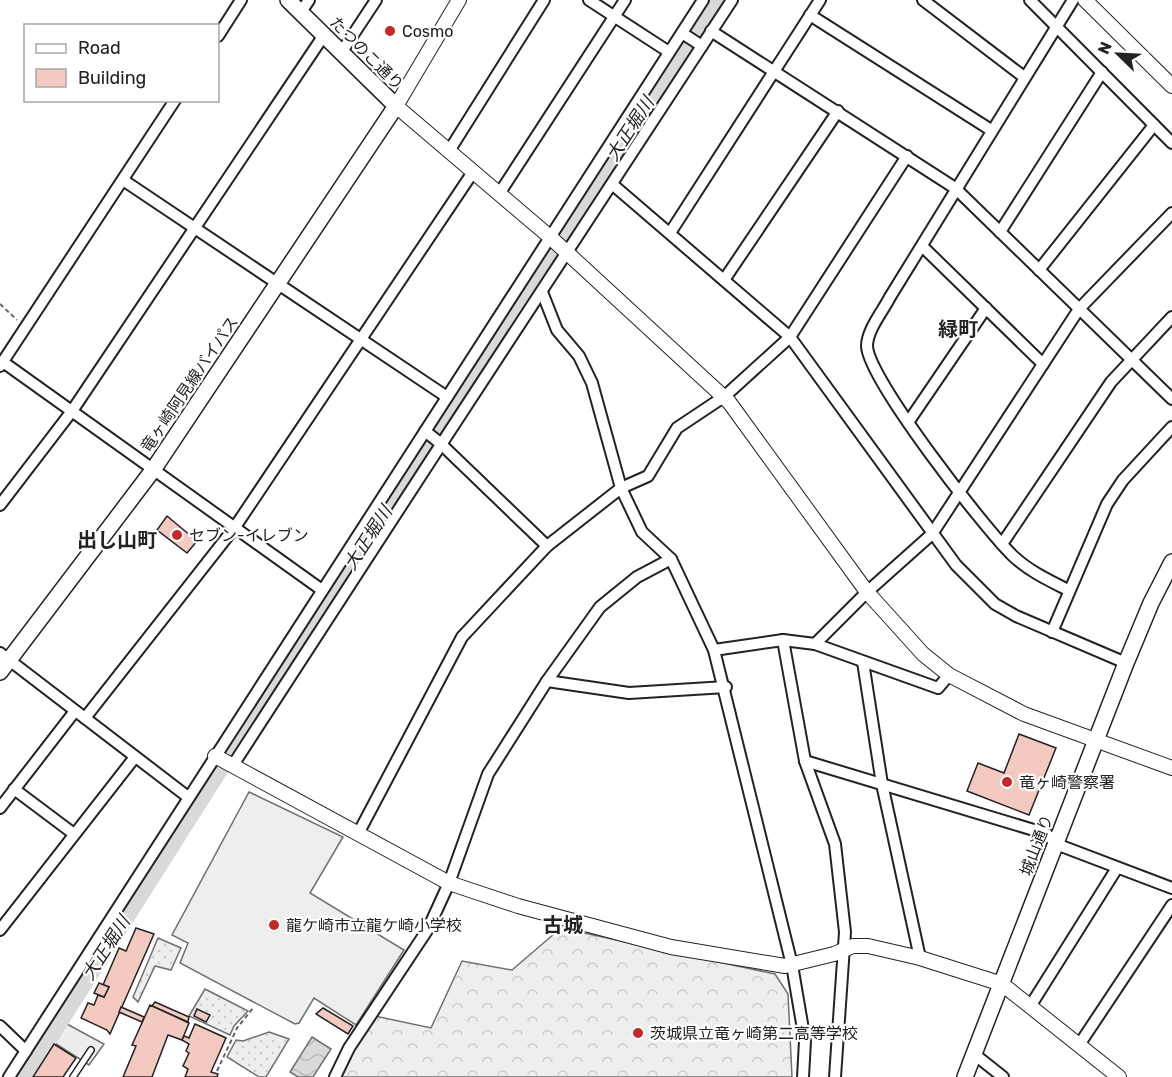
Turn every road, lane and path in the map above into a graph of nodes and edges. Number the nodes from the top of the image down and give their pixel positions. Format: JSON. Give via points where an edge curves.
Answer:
{"nodes":[{"id":1,"x":241,"y":0,"type":"edge"},
{"id":2,"x":288,"y":0,"type":"edge"},
{"id":3,"x":376,"y":0,"type":"edge"},
{"id":4,"x":459,"y":0,"type":"edge"},
{"id":5,"x":544,"y":0,"type":"edge"},
{"id":6,"x":589,"y":0,"type":"edge"},
{"id":7,"x":625,"y":0,"type":"edge"},
{"id":8,"x":703,"y":0,"type":"edge"},
{"id":9,"x":732,"y":0,"type":"edge"},
{"id":10,"x":820,"y":0,"type":"edge"},
{"id":11,"x":923,"y":0,"type":"edge"},
{"id":12,"x":1030,"y":0,"type":"edge"},
{"id":13,"x":1073,"y":0,"type":"edge"},
{"id":14,"x":1085,"y":0,"type":"edge"},
{"id":15,"x":305,"y":6,"type":"edge"},
{"id":16,"x":810,"y":15,"type":"junction"},
{"id":17,"x":615,"y":17,"type":"junction"},
{"id":18,"x":1056,"y":26,"type":"junction"},
{"id":19,"x":711,"y":31,"type":"junction"},
{"id":20,"x":219,"y":34,"type":"edge"},
{"id":21,"x":683,"y":34,"type":"junction"},
{"id":22,"x":324,"y":35,"type":"junction"},
{"id":23,"x":700,"y":45,"type":"junction"},
{"id":24,"x":669,"y":52,"type":"junction"},
{"id":25,"x":341,"y":53,"type":"junction"},
{"id":26,"x":774,"y":70,"type":"junction"},
{"id":27,"x":1102,"y":72,"type":"junction"},
{"id":28,"x":1024,"y":77,"type":"junction"},
{"id":29,"x":1172,"y":86,"type":"edge"},
{"id":30,"x":174,"y":102,"type":"edge"},
{"id":31,"x":396,"y":106,"type":"junction"},
{"id":32,"x":838,"y":111,"type":"junction"},
{"id":33,"x":1154,"y":125,"type":"junction"},
{"id":34,"x":991,"y":130,"type":"junction"},
{"id":35,"x":1172,"y":143,"type":"edge"},
{"id":36,"x":449,"y":152,"type":"junction"},
{"id":37,"x":906,"y":156,"type":"junction"},
{"id":38,"x":473,"y":172,"type":"junction"},
{"id":39,"x":123,"y":180,"type":"junction"},
{"id":40,"x":612,"y":184,"type":"junction"},
{"id":41,"x":955,"y":188,"type":"junction"},
{"id":42,"x":499,"y":194,"type":"junction"},
{"id":43,"x":1172,"y":213,"type":"edge"},
{"id":44,"x":195,"y":229,"type":"junction"},
{"id":45,"x":1000,"y":232,"type":"junction"},
{"id":46,"x":670,"y":233,"type":"junction"},
{"id":47,"x":550,"y":237,"type":"junction"},
{"id":48,"x":921,"y":246,"type":"junction"},
{"id":49,"x":568,"y":254,"type":"junction"},
{"id":50,"x":535,"y":261,"type":"junction"},
{"id":51,"x":1039,"y":270,"type":"junction"},
{"id":52,"x":551,"y":274,"type":"junction"},
{"id":53,"x":724,"y":280,"type":"junction"},
{"id":54,"x":277,"y":285,"type":"junction"},
{"id":55,"x":542,"y":292,"type":"junction"},
{"id":56,"x":0,"y":304,"type":"edge"},
{"id":57,"x":986,"y":308,"type":"junction"},
{"id":58,"x":1079,"y":309,"type":"junction"},
{"id":59,"x":1172,"y":317,"type":"edge"},
{"id":60,"x":26,"y":328,"type":"junction"},
{"id":61,"x":790,"y":337,"type":"junction"},
{"id":62,"x":360,"y":339,"type":"junction"},
{"id":63,"x":1131,"y":359,"type":"junction"},
{"id":64,"x":1,"y":364,"type":"edge"},
{"id":65,"x":1043,"y":364,"type":"junction"},
{"id":66,"x":447,"y":397,"type":"junction"},
{"id":67,"x":724,"y":397,"type":"junction"},
{"id":68,"x":1172,"y":399,"type":"edge"},
{"id":69,"x":72,"y":411,"type":"junction"},
{"id":70,"x":909,"y":421,"type":"junction"},
{"id":71,"x":1172,"y":427,"type":"edge"},
{"id":72,"x":426,"y":433,"type":"junction"},
{"id":73,"x":439,"y":442,"type":"junction"},
{"id":74,"x":153,"y":470,"type":"junction"},
{"id":75,"x":621,"y":488,"type":"junction"},
{"id":76,"x":959,"y":492,"type":"junction"},
{"id":77,"x":0,"y":505,"type":"edge"},
{"id":78,"x":235,"y":527,"type":"junction"},
{"id":79,"x":932,"y":534,"type":"junction"},
{"id":80,"x":1002,"y":544,"type":"junction"},
{"id":81,"x":547,"y":546,"type":"junction"},
{"id":82,"x":671,"y":558,"type":"junction"},
{"id":83,"x":1172,"y":562,"type":"edge"},
{"id":84,"x":322,"y":590,"type":"junction"},
{"id":85,"x":1068,"y":590,"type":"junction"},
{"id":86,"x":867,"y":592,"type":"junction"},
{"id":87,"x":1052,"y":632,"type":"junction"},
{"id":88,"x":783,"y":640,"type":"junction"},
{"id":89,"x":814,"y":644,"type":"junction"},
{"id":90,"x":714,"y":650,"type":"junction"},
{"id":91,"x":3,"y":662,"type":"edge"},
{"id":92,"x":863,"y":662,"type":"junction"},
{"id":93,"x":1126,"y":663,"type":"junction"},
{"id":94,"x":949,"y":675,"type":"junction"},
{"id":95,"x":547,"y":681,"type":"junction"},
{"id":96,"x":726,"y":687,"type":"junction"},
{"id":97,"x":75,"y":711,"type":"junction"},
{"id":98,"x":85,"y":718,"type":"junction"},
{"id":99,"x":1095,"y":741,"type":"junction"},
{"id":100,"x":215,"y":756,"type":"junction"},
{"id":101,"x":135,"y":757,"type":"junction"},
{"id":102,"x":805,"y":761,"type":"junction"},
{"id":103,"x":233,"y":765,"type":"junction"},
{"id":104,"x":1172,"y":768,"type":"edge"},
{"id":105,"x":882,"y":784,"type":"junction"},
{"id":106,"x":14,"y":789,"type":"junction"},
{"id":107,"x":188,"y":797,"type":"junction"},
{"id":108,"x":0,"y":808,"type":"edge"},
{"id":109,"x":359,"y":832,"type":"junction"},
{"id":110,"x":74,"y":834,"type":"junction"},
{"id":111,"x":1056,"y":844,"type":"junction"},
{"id":112,"x":1117,"y":868,"type":"junction"},
{"id":113,"x":449,"y":883,"type":"junction"},
{"id":114,"x":1172,"y":888,"type":"edge"},
{"id":115,"x":1172,"y":905,"type":"edge"},
{"id":116,"x":0,"y":930,"type":"edge"},
{"id":117,"x":844,"y":950,"type":"junction"},
{"id":118,"x":920,"y":958,"type":"junction"},
{"id":119,"x":792,"y":964,"type":"junction"},
{"id":120,"x":1002,"y":984,"type":"junction"},
{"id":121,"x":1030,"y":1005,"type":"junction"},
{"id":122,"x":253,"y":1008,"type":"dead end"},
{"id":123,"x":0,"y":1026,"type":"edge"},
{"id":124,"x":1079,"y":1045,"type":"junction"},
{"id":125,"x":91,"y":1050,"type":"dead end"},
{"id":126,"x":26,"y":1051,"type":"junction"},
{"id":127,"x":974,"y":1054,"type":"junction"},
{"id":128,"x":217,"y":1071,"type":"dead end"},
{"id":129,"x":9,"y":1077,"type":"edge"},
{"id":130,"x":73,"y":1077,"type":"edge"},
{"id":131,"x":335,"y":1077,"type":"edge"},
{"id":132,"x":803,"y":1077,"type":"edge"},
{"id":133,"x":835,"y":1077,"type":"edge"},
{"id":134,"x":965,"y":1077,"type":"edge"},
{"id":135,"x":1003,"y":1077,"type":"edge"},
{"id":136,"x":1119,"y":1077,"type":"edge"}],
"edges":[{"from":1,"to":20,"type":"street"},
{"from":2,"to":15,"type":"main road","name":"たつのこ通り"},
{"from":3,"to":25,"type":"street"},
{"from":4,"to":31,"type":"street"},
{"from":5,"to":36,"type":"street"},
{"from":6,"to":17,"type":"street"},
{"from":7,"to":17,"type":"street"},
{"from":8,"to":21,"type":"street"},
{"from":9,"to":19,"type":"street"},
{"from":10,"to":16,"type":"street"},
{"from":11,"to":28,"type":"street"},
{"from":12,"to":18,"type":"street"},
{"from":13,"to":18,"type":"street"},
{"from":14,"to":29,"type":"street"},
{"from":15,"to":22,"type":"main road","name":"たつのこ通り"},
{"from":16,"to":26,"type":"street"},
{"from":16,"to":34,"type":"street"},
{"from":17,"to":24,"type":"street"},
{"from":17,"to":42,"type":"street"},
{"from":18,"to":27,"type":"street"},
{"from":18,"to":28,"type":"street"},
{"from":19,"to":23,"type":"street"},
{"from":19,"to":26,"type":"street"},
{"from":21,"to":23,"type":"street"},
{"from":21,"to":24,"type":"street"},
{"from":22,"to":25,"type":"main road","name":"たつのこ通り"},
{"from":22,"to":44,"type":"street"},
{"from":23,"to":40,"type":"street"},
{"from":24,"to":47,"type":"street"},
{"from":25,"to":31,"type":"main road","name":"たつのこ通り"},
{"from":26,"to":32,"type":"street"},
{"from":26,"to":46,"type":"street"},
{"from":27,"to":33,"type":"street"},
{"from":27,"to":45,"type":"street"},
{"from":28,"to":34,"type":"street"},
{"from":30,"to":39,"type":"street"},
{"from":31,"to":36,"type":"street"},
{"from":31,"to":54,"type":"main road","name":"竜ヶ崎阿見線バイパス"},
{"from":32,"to":37,"type":"street"},
{"from":32,"to":53,"type":"street"},
{"from":33,"to":35,"type":"street"},
{"from":33,"to":51,"type":"street"},
{"from":34,"to":41,"type":"street"},
{"from":36,"to":38,"type":"street"},
{"from":37,"to":41,"type":"street"},
{"from":37,"to":61,"type":"street"},
{"from":38,"to":42,"type":"street"},
{"from":38,"to":62,"type":"street"},
{"from":39,"to":44,"type":"street"},
{"from":39,"to":60,"type":"street"},
{"from":40,"to":46,"type":"street"},
{"from":40,"to":49,"type":"street"},
{"from":41,"to":45,"type":"street"},
{"from":41,"to":48,"type":"street"},
{"from":42,"to":47,"type":"street"},
{"from":43,"to":58,"type":"street"},
{"from":44,"to":54,"type":"street"},
{"from":44,"to":69,"type":"street"},
{"from":45,"to":51,"type":"street"},
{"from":46,"to":53,"type":"street"},
{"from":47,"to":49,"type":"street"},
{"from":47,"to":50,"type":"street"},
{"from":48,"to":57,"type":"street"},
{"from":48,"to":70,"type":"street","via":[[870,333],[867,346],[875,370]]},
{"from":49,"to":52,"type":"street"},
{"from":49,"to":67,"type":"street"},
{"from":50,"to":52,"type":"street"},
{"from":50,"to":66,"type":"street"},
{"from":51,"to":58,"type":"street"},
{"from":52,"to":55,"type":"street"},
{"from":53,"to":61,"type":"street"},
{"from":54,"to":62,"type":"street"},
{"from":54,"to":74,"type":"main road","name":"竜ヶ崎阿見線バイパス"},
{"from":55,"to":73,"type":"street"},
{"from":55,"to":75,"type":"street","via":[[557,330],[579,356],[592,383]]},
{"from":56,"to":60,"type":"path"},
{"from":57,"to":65,"type":"street"},
{"from":57,"to":70,"type":"street"},
{"from":58,"to":63,"type":"street"},
{"from":58,"to":65,"type":"street"},
{"from":59,"to":63,"type":"street"},
{"from":60,"to":64,"type":"street"},
{"from":61,"to":67,"type":"street"},
{"from":61,"to":79,"type":"street"},
{"from":62,"to":66,"type":"street"},
{"from":62,"to":78,"type":"street"},
{"from":63,"to":68,"type":"street"},
{"from":63,"to":80,"type":"street","via":[[1111,382]]},
{"from":64,"to":69,"type":"street"},
{"from":65,"to":76,"type":"street"},
{"from":66,"to":72,"type":"street"},
{"from":67,"to":75,"type":"street","via":[[677,428],[648,476]]},
{"from":67,"to":86,"type":"street"},
{"from":69,"to":74,"type":"street"},
{"from":69,"to":77,"type":"street"},
{"from":70,"to":76,"type":"street"},
{"from":71,"to":85,"type":"street","via":[[1123,480],[1107,504]]},
{"from":72,"to":73,"type":"street"},
{"from":72,"to":84,"type":"street"},
{"from":73,"to":81,"type":"street"},
{"from":73,"to":103,"type":"street"},
{"from":74,"to":78,"type":"street"},
{"from":74,"to":91,"type":"main road","name":"竜ヶ崎阿見線バイパス"},
{"from":75,"to":81,"type":"street"},
{"from":75,"to":82,"type":"street","via":[[642,532]]},
{"from":76,"to":79,"type":"street"},
{"from":76,"to":80,"type":"street"},
{"from":78,"to":84,"type":"street"},
{"from":78,"to":98,"type":"street"},
{"from":79,"to":86,"type":"street"},
{"from":79,"to":87,"type":"street","via":[[995,604]]},
{"from":80,"to":85,"type":"street","via":[[1036,574]]},
{"from":81,"to":109,"type":"street","via":[[462,637]]},
{"from":82,"to":90,"type":"street"},
{"from":82,"to":95,"type":"street","via":[[637,577],[600,607]]},
{"from":83,"to":93,"type":"main road","name":"城山通り"},
{"from":84,"to":100,"type":"street"},
{"from":85,"to":87,"type":"street"},
{"from":86,"to":89,"type":"street"},
{"from":86,"to":94,"type":"street","via":[[923,654]]},
{"from":87,"to":93,"type":"street"},
{"from":88,"to":89,"type":"street"},
{"from":88,"to":90,"type":"street"},
{"from":88,"to":102,"type":"street"},
{"from":89,"to":92,"type":"street"},
{"from":90,"to":96,"type":"street"},
{"from":91,"to":97,"type":"street"},
{"from":92,"to":94,"type":"street","via":[[938,688]]},
{"from":92,"to":105,"type":"street"},
{"from":93,"to":99,"type":"main road","name":"城山通り"},
{"from":94,"to":99,"type":"street","via":[[1024,714]]},
{"from":95,"to":96,"type":"street","via":[[629,693]]},
{"from":95,"to":113,"type":"street","via":[[488,774]]},
{"from":96,"to":119,"type":"street"},
{"from":97,"to":98,"type":"street"},
{"from":97,"to":106,"type":"street"},
{"from":98,"to":101,"type":"street"},
{"from":99,"to":104,"type":"street"},
{"from":99,"to":111,"type":"main road","name":"城山通り"},
{"from":100,"to":103,"type":"street"},
{"from":100,"to":107,"type":"street"},
{"from":101,"to":107,"type":"street"},
{"from":101,"to":110,"type":"street"},
{"from":102,"to":105,"type":"street"},
{"from":102,"to":117,"type":"street","via":[[835,844]]},
{"from":103,"to":109,"type":"street"},
{"from":105,"to":111,"type":"street","via":[[1047,834]]},
{"from":105,"to":118,"type":"street"},
{"from":106,"to":108,"type":"street"},
{"from":106,"to":110,"type":"street"},
{"from":107,"to":126,"type":"street"},
{"from":109,"to":113,"type":"street"},
{"from":110,"to":116,"type":"street"},
{"from":111,"to":112,"type":"street"},
{"from":111,"to":120,"type":"main road","name":"城山通り"},
{"from":112,"to":114,"type":"street"},
{"from":112,"to":121,"type":"street"},
{"from":113,"to":119,"type":"street","via":[[671,947]]},
{"from":113,"to":131,"type":"street","via":[[428,929],[349,1048]]},
{"from":115,"to":124,"type":"street"},
{"from":117,"to":118,"type":"street","via":[[868,946]]},
{"from":117,"to":119,"type":"street"},
{"from":117,"to":133,"type":"street"},
{"from":118,"to":120,"type":"street"},
{"from":119,"to":132,"type":"street","via":[[805,1041]]},
{"from":120,"to":121,"type":"street"},
{"from":120,"to":127,"type":"main road","name":"城山通り"},
{"from":121,"to":124,"type":"street"},
{"from":122,"to":128,"type":"path","via":[[237,1028]]},
{"from":123,"to":126,"type":"street"},
{"from":124,"to":136,"type":"street"},
{"from":125,"to":130,"type":"lane"},
{"from":126,"to":129,"type":"street"},
{"from":127,"to":134,"type":"main road","name":"城山通り"},
{"from":127,"to":135,"type":"street"}]}
